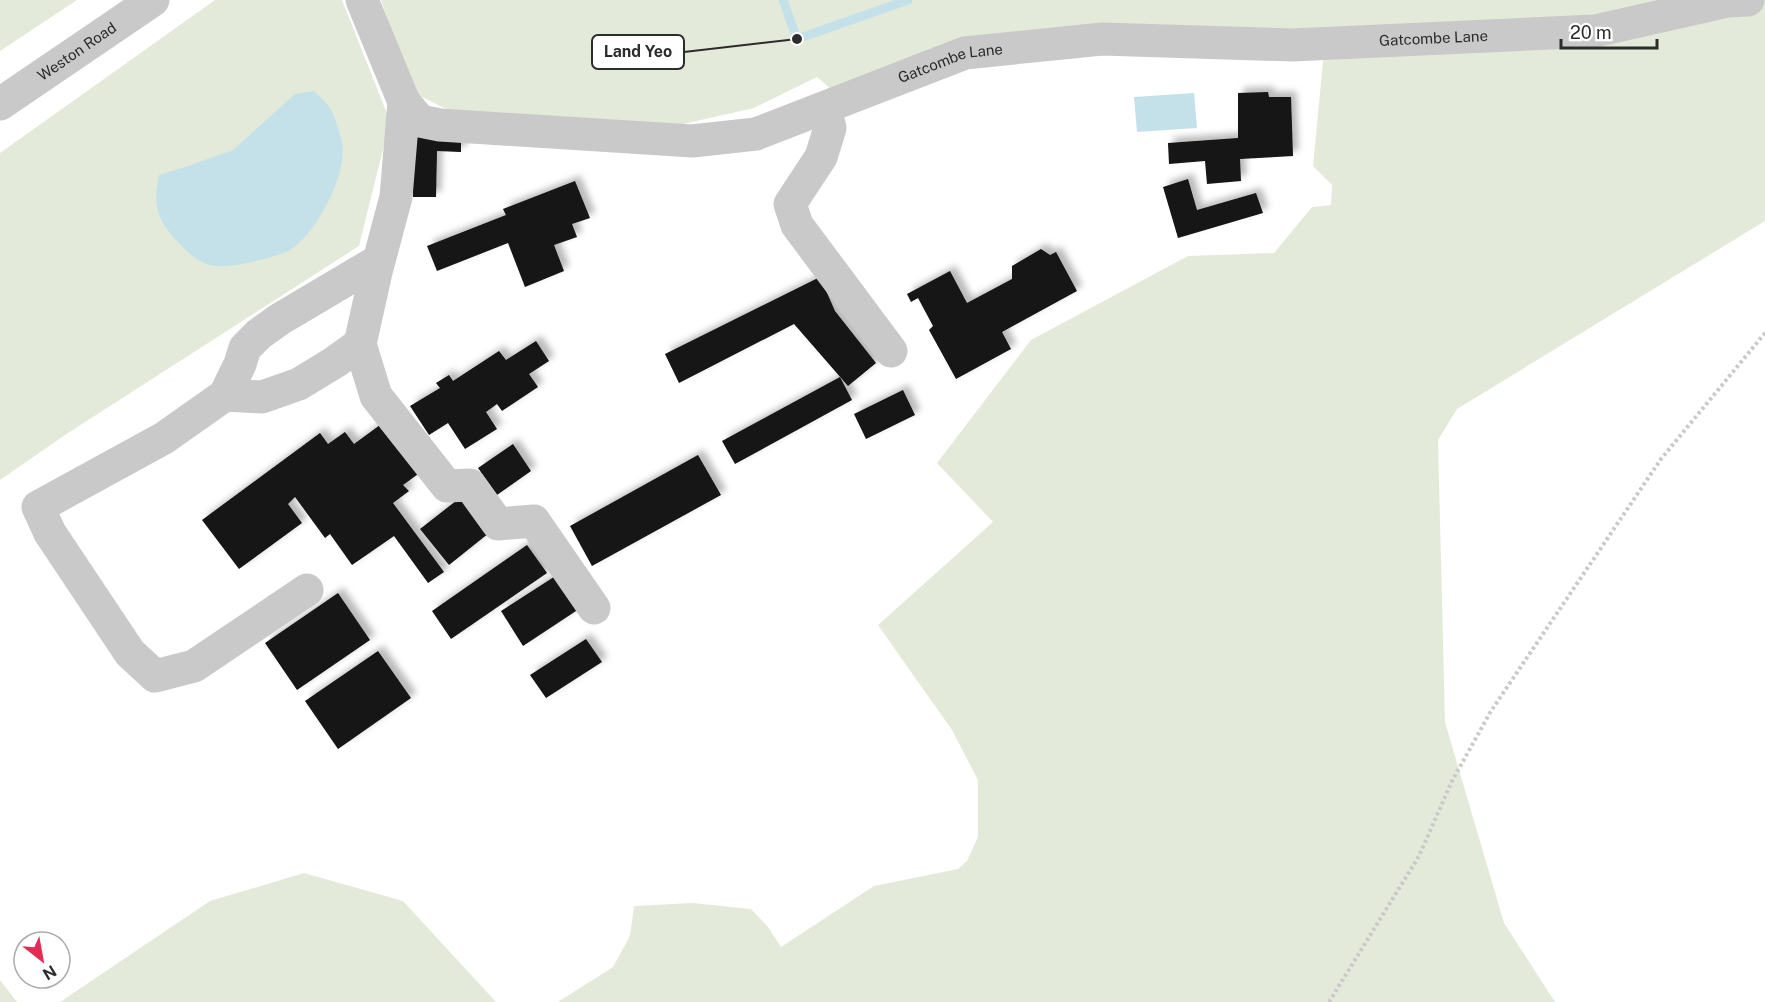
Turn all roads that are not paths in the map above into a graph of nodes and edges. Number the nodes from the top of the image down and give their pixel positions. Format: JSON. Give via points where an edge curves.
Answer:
{"nodes":[{"id":1,"x":153,"y":0,"type":"edge"},
{"id":2,"x":362,"y":0,"type":"edge"},
{"id":3,"x":1748,"y":0,"type":"edge"},
{"id":4,"x":1598,"y":15,"type":"edge"},
{"id":5,"x":404,"y":102,"type":"junction"},
{"id":6,"x":0,"y":104,"type":"edge"},
{"id":7,"x":825,"y":108,"type":"junction"},
{"id":8,"x":378,"y":261,"type":"junction"},
{"id":9,"x":360,"y":344,"type":"junction"},
{"id":10,"x":891,"y":351,"type":"dead end"},
{"id":11,"x":225,"y":395,"type":"junction"},
{"id":12,"x":307,"y":590,"type":"dead end"},
{"id":13,"x":594,"y":608,"type":"dead end"}],
"edges":[{"from":1,"to":6,"type":"street","name":"Weston Road"},
{"from":2,"to":5,"type":"street","name":"Gatcombe Lane"},
{"from":3,"to":4,"type":"street","name":"Gatcombe Lane"},
{"from":4,"to":7,"type":"street","name":"Gatcombe Lane","via":[[1292,45],[1102,39],[965,53]]},
{"from":5,"to":7,"type":"street","name":"Gatcombe Lane","via":[[420,121],[440,125],[692,141],[756,134]]},
{"from":5,"to":8,"type":"street","via":[[396,197]]},
{"from":7,"to":10,"type":"street","via":[[830,128],[820,157],[790,204],[797,225]]},
{"from":8,"to":9,"type":"street"},
{"from":8,"to":11,"type":"street","via":[[259,334],[245,348]]},
{"from":9,"to":11,"type":"street","via":[[299,384],[262,397]]},
{"from":9,"to":13,"type":"street","via":[[376,396],[447,486],[470,485],[498,524],[534,521]]},
{"from":11,"to":12,"type":"street","via":[[164,438],[38,507],[50,533],[130,653],[155,676],[194,666]]}]}
